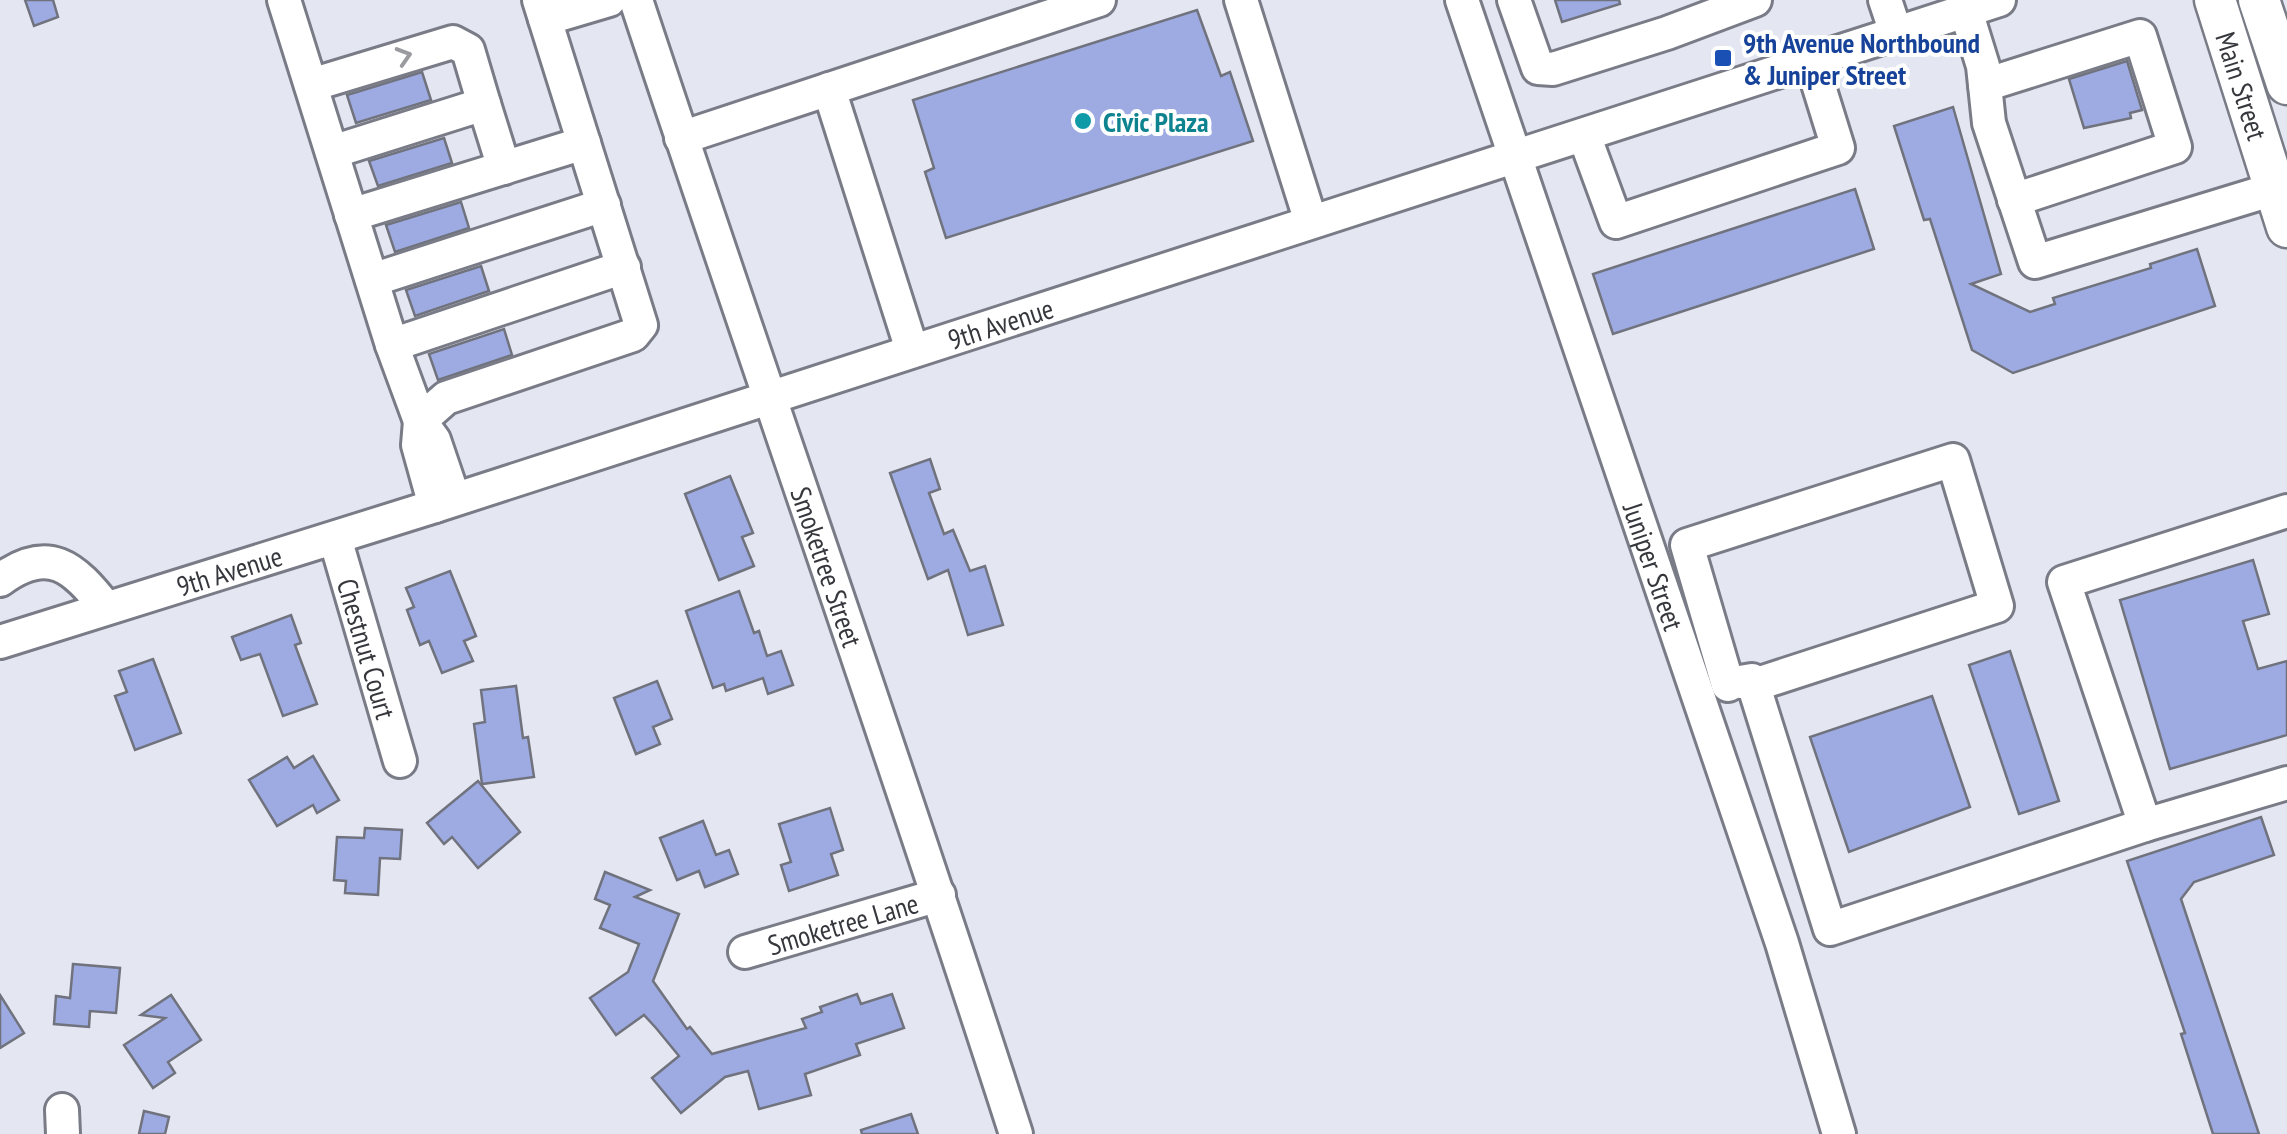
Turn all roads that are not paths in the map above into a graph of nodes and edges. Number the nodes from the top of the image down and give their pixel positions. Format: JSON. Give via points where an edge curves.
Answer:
{"nodes":[{"id":1,"x":284,"y":0,"type":"edge"},
{"id":2,"x":608,"y":0,"type":"edge"},
{"id":3,"x":636,"y":0,"type":"edge"},
{"id":4,"x":1099,"y":0,"type":"edge"},
{"id":5,"x":1241,"y":0,"type":"edge"},
{"id":6,"x":1462,"y":0,"type":"edge"},
{"id":7,"x":1514,"y":0,"type":"edge"},
{"id":8,"x":1755,"y":0,"type":"edge"},
{"id":9,"x":1885,"y":0,"type":"edge"},
{"id":10,"x":1999,"y":0,"type":"edge"},
{"id":11,"x":2215,"y":0,"type":"edge"},
{"id":12,"x":2260,"y":0,"type":"edge"},
{"id":13,"x":542,"y":9,"type":"edge"},
{"id":14,"x":1966,"y":11,"type":"junction"},
{"id":15,"x":1896,"y":34,"type":"junction"},
{"id":16,"x":1812,"y":61,"type":"junction"},
{"id":17,"x":2287,"y":84,"type":"edge"},
{"id":18,"x":310,"y":85,"type":"junction"},
{"id":19,"x":1985,"y":85,"type":"junction"},
{"id":20,"x":829,"y":89,"type":"junction"},
{"id":21,"x":484,"y":104,"type":"junction"},
{"id":22,"x":1584,"y":135,"type":"junction"},
{"id":23,"x":682,"y":138,"type":"junction"},
{"id":24,"x":584,"y":143,"type":"junction"},
{"id":25,"x":332,"y":152,"type":"junction"},
{"id":26,"x":1513,"y":158,"type":"junction"},
{"id":27,"x":504,"y":168,"type":"junction"},
{"id":28,"x":2014,"y":200,"type":"junction"},
{"id":29,"x":604,"y":205,"type":"junction"},
{"id":30,"x":2281,"y":208,"type":"edge"},
{"id":31,"x":351,"y":215,"type":"junction"},
{"id":32,"x":1311,"y":222,"type":"junction"},
{"id":33,"x":624,"y":267,"type":"junction"},
{"id":34,"x":372,"y":280,"type":"junction"},
{"id":35,"x":392,"y":345,"type":"junction"},
{"id":36,"x":912,"y":350,"type":"junction"},
{"id":37,"x":767,"y":396,"type":"junction"},
{"id":38,"x":420,"y":421,"type":"junction"},
{"id":39,"x":444,"y":503,"type":"junction"},
{"id":40,"x":2286,"y":514,"type":"edge"},
{"id":41,"x":335,"y":538,"type":"junction"},
{"id":42,"x":0,"y":580,"type":"edge"},
{"id":43,"x":106,"y":608,"type":"junction"},
{"id":44,"x":0,"y":642,"type":"edge"},
{"id":45,"x":1726,"y":688,"type":"junction"},
{"id":46,"x":400,"y":761,"type":"dead end"},
{"id":47,"x":2287,"y":783,"type":"edge"},
{"id":48,"x":2145,"y":825,"type":"junction"},
{"id":49,"x":940,"y":895,"type":"junction"},
{"id":50,"x":1830,"y":929,"type":"junction"},
{"id":51,"x":1782,"y":943,"type":"junction"},
{"id":52,"x":745,"y":952,"type":"dead end"},
{"id":53,"x":1016,"y":1134,"type":"edge"},
{"id":54,"x":1839,"y":1134,"type":"edge"}],
"edges":[{"from":1,"to":18,"type":"street"},
{"from":2,"to":13,"type":"street"},
{"from":3,"to":23,"type":"street","name":"Smoketree Street"},
{"from":4,"to":20,"type":"street"},
{"from":5,"to":32,"type":"street"},
{"from":6,"to":26,"type":"street","name":"Juniper Street"},
{"from":7,"to":8,"type":"street","via":[[1538,68],[1553,69]]},
{"from":9,"to":15,"type":"street"},
{"from":10,"to":14,"type":"street","name":"9th Avenue"},
{"from":11,"to":30,"type":"main road","name":"Main Street"},
{"from":12,"to":17,"type":"main road","name":"Main Street"},
{"from":13,"to":24,"type":"street"},
{"from":14,"to":15,"type":"street","name":"9th Avenue"},
{"from":14,"to":19,"type":"street"},
{"from":15,"to":16,"type":"street","name":"9th Avenue"},
{"from":16,"to":22,"type":"street","name":"9th Avenue"},
{"from":16,"to":22,"type":"street","via":[[1838,148],[1616,222]]},
{"from":18,"to":21,"type":"street","one_way":true,"via":[[453,42],[468,50]]},
{"from":18,"to":25,"type":"street"},
{"from":19,"to":28,"type":"street"},
{"from":19,"to":28,"type":"street","via":[[2140,36],[2174,147]]},
{"from":20,"to":23,"type":"street"},
{"from":20,"to":36,"type":"street"},
{"from":21,"to":25,"type":"street"},
{"from":21,"to":27,"type":"street"},
{"from":22,"to":26,"type":"street","name":"9th Avenue"},
{"from":23,"to":37,"type":"street","name":"Smoketree Street"},
{"from":24,"to":27,"type":"street"},
{"from":24,"to":29,"type":"street"},
{"from":25,"to":31,"type":"street"},
{"from":26,"to":32,"type":"street","name":"9th Avenue"},
{"from":26,"to":45,"type":"street","name":"Juniper Street"},
{"from":27,"to":31,"type":"street"},
{"from":28,"to":30,"type":"street","via":[[2035,262]]},
{"from":29,"to":33,"type":"street"},
{"from":29,"to":34,"type":"street"},
{"from":31,"to":34,"type":"street"},
{"from":32,"to":36,"type":"street","name":"9th Avenue"},
{"from":33,"to":35,"type":"street"},
{"from":33,"to":38,"type":"street","via":[[641,325],[632,335],[446,398]]},
{"from":34,"to":35,"type":"street"},
{"from":35,"to":38,"type":"street"},
{"from":36,"to":37,"type":"street","name":"9th Avenue"},
{"from":37,"to":39,"type":"street","name":"9th Avenue"},
{"from":37,"to":49,"type":"street","name":"Smoketree Street"},
{"from":38,"to":39,"type":"street","via":[[434,440]]},
{"from":39,"to":41,"type":"street","name":"9th Avenue"},
{"from":40,"to":48,"type":"street","via":[[2064,582]]},
{"from":41,"to":43,"type":"street","name":"9th Avenue"},
{"from":41,"to":46,"type":"street","name":"Chestnut Court"},
{"from":42,"to":43,"type":"street","via":[[40,560],[65,566]]},
{"from":43,"to":44,"type":"street","name":"9th Avenue"},
{"from":45,"to":45,"type":"street","via":[[1687,545],[1953,460],[1997,606]]},
{"from":45,"to":50,"type":"street"},
{"from":45,"to":51,"type":"street","name":"Juniper Street"},
{"from":47,"to":48,"type":"street"},
{"from":48,"to":50,"type":"street"},
{"from":49,"to":52,"type":"street","name":"Smoketree Lane"},
{"from":49,"to":53,"type":"street","name":"Smoketree Street"},
{"from":50,"to":51,"type":"street"},
{"from":51,"to":54,"type":"street","name":"Juniper Street"}]}
